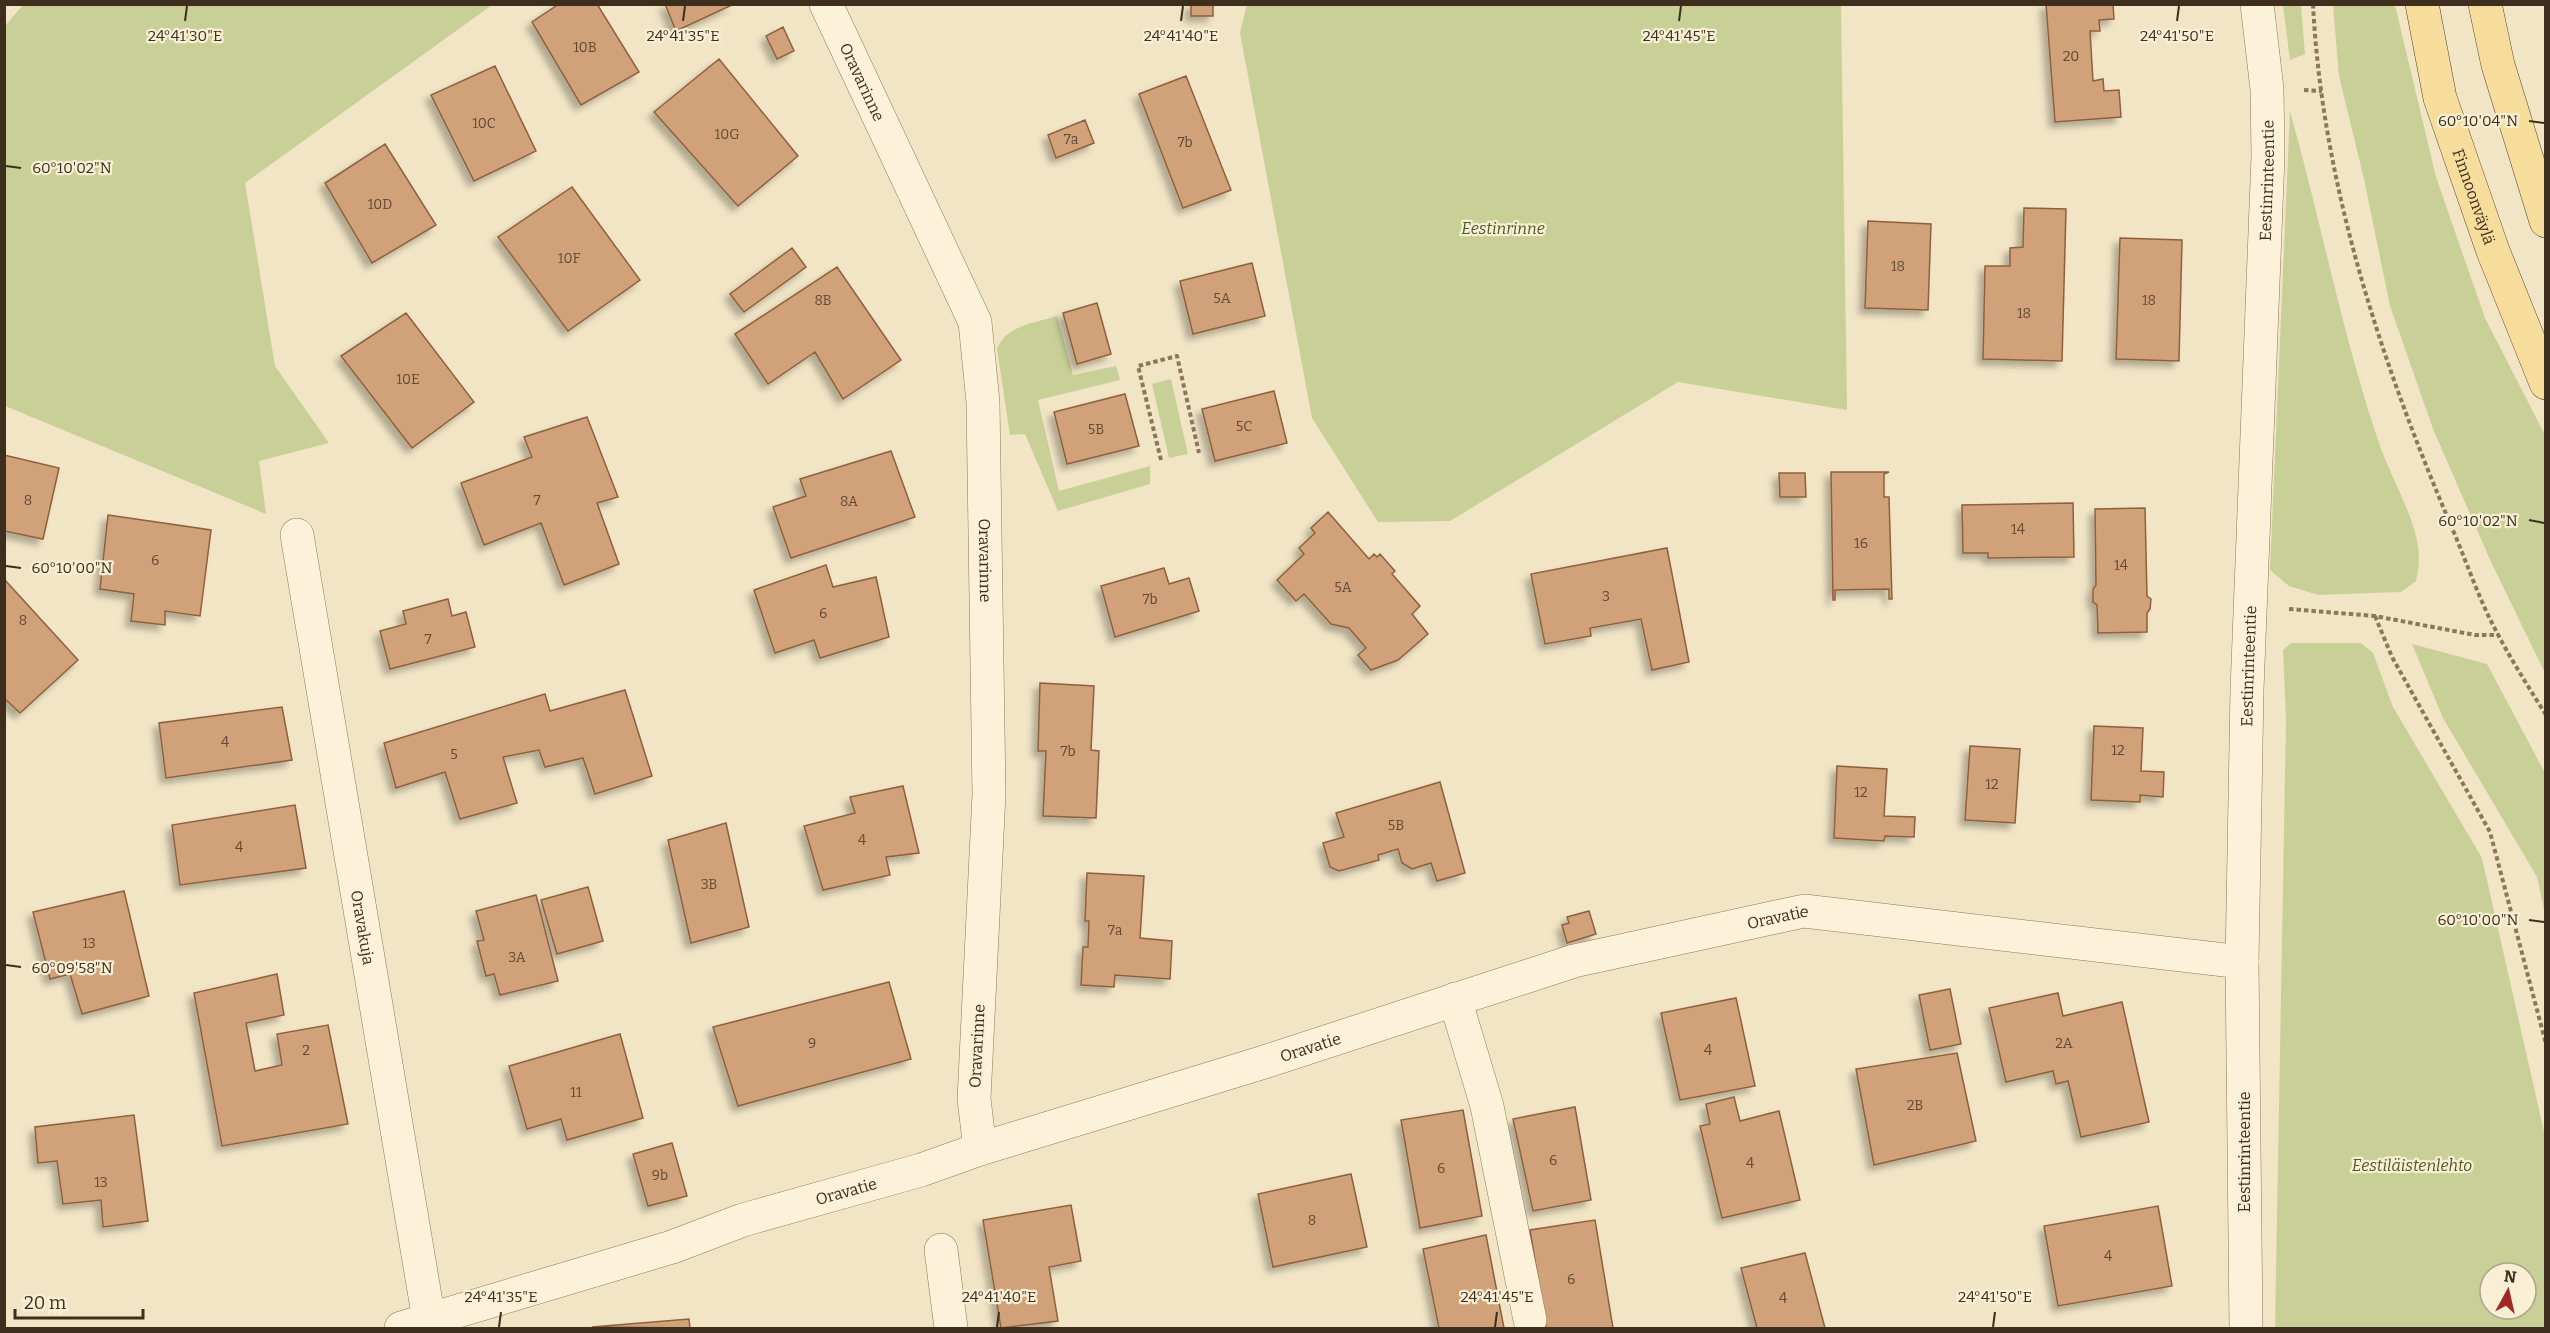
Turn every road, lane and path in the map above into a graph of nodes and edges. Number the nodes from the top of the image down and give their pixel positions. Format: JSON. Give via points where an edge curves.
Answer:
{"nodes":[{"id":1,"x":826,"y":4,"type":"edge"},
{"id":2,"x":2257,"y":4,"type":"edge"},
{"id":3,"x":2313,"y":4,"type":"edge"},
{"id":4,"x":2422,"y":4,"type":"edge"},
{"id":5,"x":2486,"y":4,"type":"edge"},
{"id":6,"x":2546,"y":221,"type":"edge"},
{"id":7,"x":2546,"y":383,"type":"edge"},
{"id":8,"x":1199,"y":453,"type":"dead end"},
{"id":9,"x":1161,"y":460,"type":"dead end"},
{"id":10,"x":297,"y":535,"type":"dead end"},
{"id":11,"x":2251,"y":607,"type":"junction"},
{"id":12,"x":2375,"y":616,"type":"junction"},
{"id":13,"x":2499,"y":635,"type":"junction"},
{"id":14,"x":2546,"y":715,"type":"edge"},
{"id":15,"x":2242,"y":962,"type":"junction"},
{"id":16,"x":1455,"y":999,"type":"junction"},
{"id":17,"x":2546,"y":1044,"type":"edge"},
{"id":18,"x":980,"y":1149,"type":"junction"},
{"id":19,"x":941,"y":1250,"type":"dead end"},
{"id":20,"x":1530,"y":1320,"type":"dead end"},
{"id":21,"x":415,"y":1324,"type":"edge"},
{"id":22,"x":951,"y":1329,"type":"edge"},
{"id":23,"x":2246,"y":1329,"type":"edge"}],
"edges":[{"from":1,"to":18,"type":"street","name":"Oravarinne","via":[[975,322],[983,402],[988,794],[974,1099]]},
{"from":2,"to":11,"type":"street","name":"Eestinrinteentie","via":[[2267,89],[2268,156]]},
{"from":3,"to":13,"type":"path","via":[[2328,139],[2365,292],[2413,437]]},
{"from":4,"to":7,"type":"main road","name":"Finnoonväylä","via":[[2440,98],[2493,251]]},
{"from":5,"to":6,"type":"main road","via":[[2498,65]]},
{"from":8,"to":9,"type":"path","via":[[1177,356],[1138,366]]},
{"from":10,"to":21,"type":"street","name":"Oravakuja"},
{"from":11,"to":12,"type":"path"},
{"from":11,"to":15,"type":"street","name":"Eestinrinteentie"},
{"from":12,"to":13,"type":"path","via":[[2475,635]]},
{"from":12,"to":17,"type":"path","via":[[2392,657],[2490,832]]},
{"from":13,"to":14,"type":"path"},
{"from":15,"to":16,"type":"street","name":"Oravatie","via":[[1804,911],[1574,961]]},
{"from":15,"to":23,"type":"street","name":"Eestinrinteentie"},
{"from":16,"to":18,"type":"street","name":"Oravatie"},
{"from":16,"to":20,"type":"street","via":[[1487,1106]]},
{"from":18,"to":21,"type":"street","name":"Oravatie"},
{"from":19,"to":22,"type":"street"}]}
